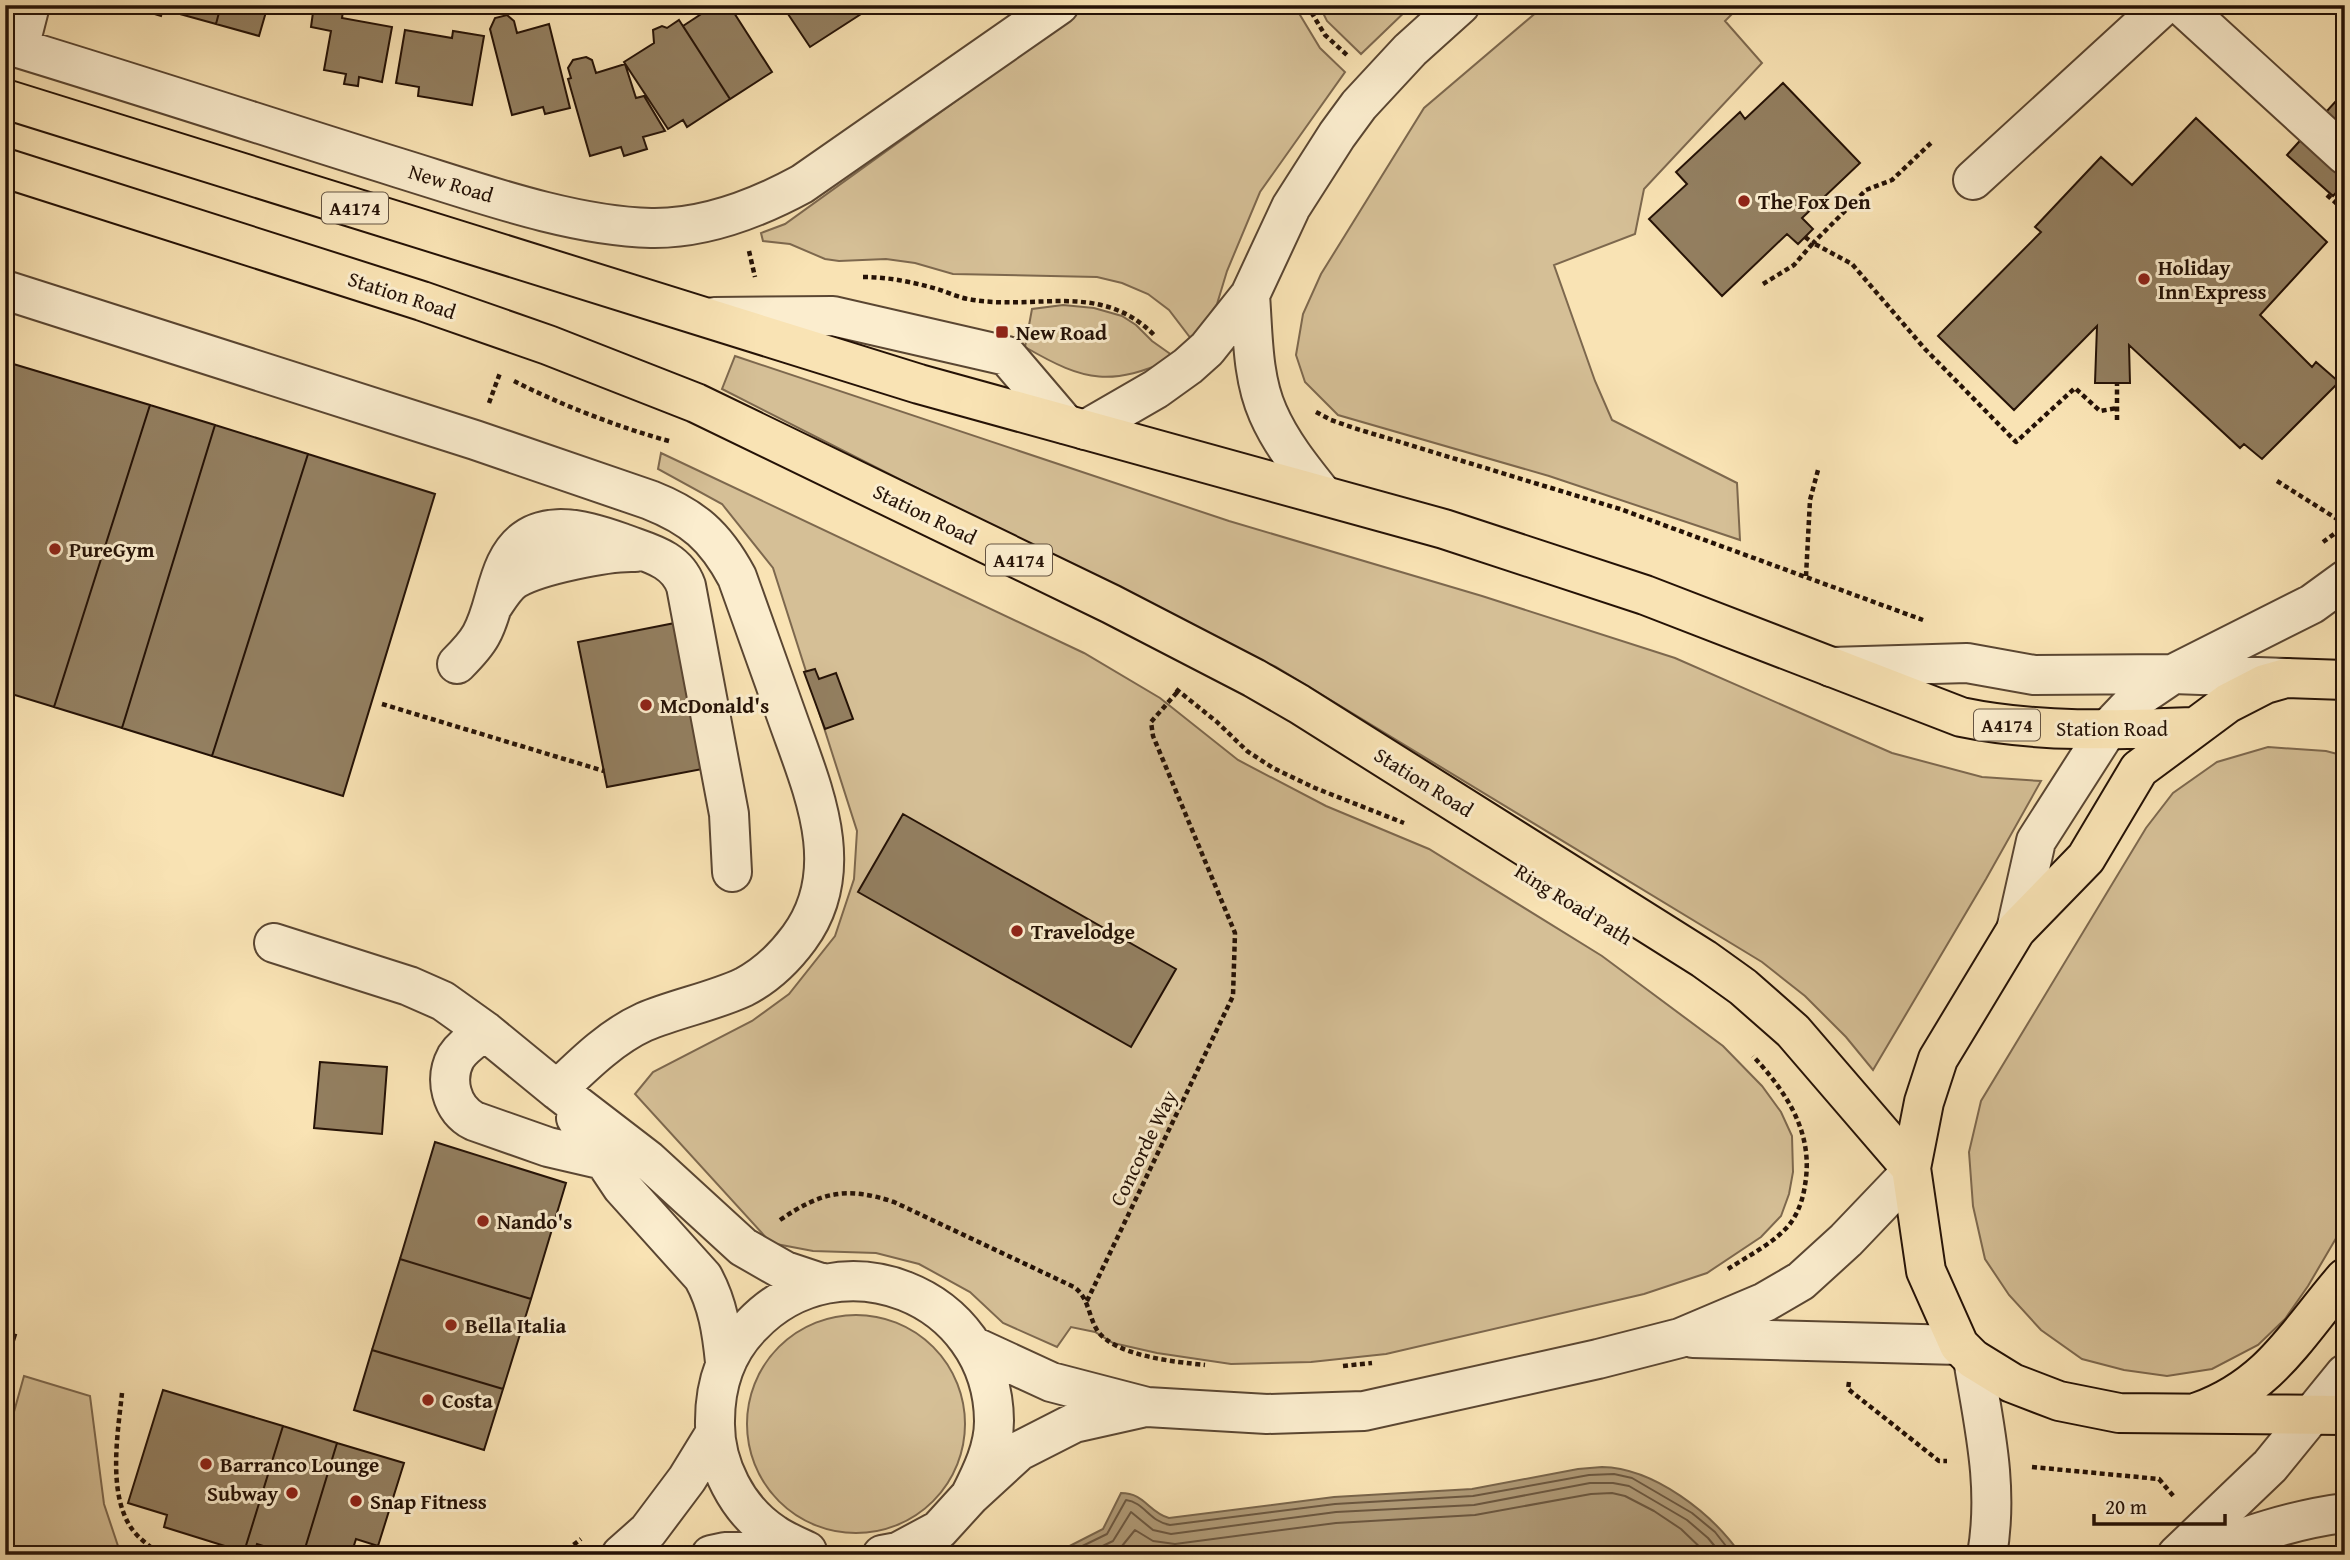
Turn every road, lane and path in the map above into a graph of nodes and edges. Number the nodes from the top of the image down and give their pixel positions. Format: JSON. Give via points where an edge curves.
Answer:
{"nodes":[{"id":1,"x":30,"y":5,"type":"edge"},
{"id":2,"x":1059,"y":5,"type":"edge"},
{"id":3,"x":1307,"y":5,"type":"edge"},
{"id":4,"x":1460,"y":5,"type":"edge"},
{"id":5,"x":2164,"y":5,"type":"edge"},
{"id":6,"x":2181,"y":5,"type":"edge"},
{"id":7,"x":12,"y":46,"type":"edge"},
{"id":8,"x":1378,"y":85,"type":"junction"},
{"id":9,"x":5,"y":99,"type":"edge"},
{"id":10,"x":1933,"y":141,"type":"dead end"},
{"id":11,"x":2345,"y":155,"type":"edge"},
{"id":12,"x":5,"y":167,"type":"edge"},
{"id":13,"x":1973,"y":180,"type":"dead end"},
{"id":14,"x":1805,"y":237,"type":"dead end"},
{"id":15,"x":1813,"y":243,"type":"junction"},
{"id":16,"x":853,"y":277,"type":"dead end"},
{"id":17,"x":1763,"y":284,"type":"dead end"},
{"id":18,"x":5,"y":290,"type":"edge"},
{"id":19,"x":1250,"y":295,"type":"junction"},
{"id":20,"x":705,"y":317,"type":"junction"},
{"id":21,"x":1188,"y":366,"type":"junction"},
{"id":22,"x":500,"y":373,"type":"dead end"},
{"id":23,"x":2117,"y":383,"type":"dead end"},
{"id":24,"x":1260,"y":388,"type":"junction"},
{"id":25,"x":2117,"y":408,"type":"junction"},
{"id":26,"x":485,"y":414,"type":"dead end"},
{"id":27,"x":2117,"y":420,"type":"dead end"},
{"id":28,"x":1075,"y":427,"type":"junction"},
{"id":29,"x":1818,"y":470,"type":"dead end"},
{"id":30,"x":2277,"y":481,"type":"dead end"},
{"id":31,"x":1322,"y":494,"type":"junction"},
{"id":32,"x":2345,"y":525,"type":"edge"},
{"id":33,"x":2322,"y":542,"type":"dead end"},
{"id":34,"x":1806,"y":576,"type":"junction"},
{"id":35,"x":2345,"y":580,"type":"edge"},
{"id":36,"x":1934,"y":623,"type":"dead end"},
{"id":37,"x":457,"y":664,"type":"dead end"},
{"id":38,"x":1831,"y":667,"type":"junction"},
{"id":39,"x":2173,"y":674,"type":"junction"},
{"id":40,"x":2286,"y":678,"type":"junction"},
{"id":41,"x":2345,"y":680,"type":"edge"},
{"id":42,"x":382,"y":704,"type":"dead end"},
{"id":43,"x":2193,"y":727,"type":"junction"},
{"id":44,"x":2107,"y":730,"type":"junction"},
{"id":45,"x":604,"y":771,"type":"dead end"},
{"id":46,"x":1414,"y":827,"type":"dead end"},
{"id":47,"x":732,"y":872,"type":"dead end"},
{"id":48,"x":2016,"y":930,"type":"junction"},
{"id":49,"x":274,"y":943,"type":"dead end"},
{"id":50,"x":485,"y":1031,"type":"junction"},
{"id":51,"x":1752,"y":1055,"type":"dead end"},
{"id":52,"x":557,"y":1090,"type":"junction"},
{"id":53,"x":604,"y":1160,"type":"junction"},
{"id":54,"x":1912,"y":1170,"type":"junction"},
{"id":55,"x":777,"y":1222,"type":"dead end"},
{"id":56,"x":1721,"y":1273,"type":"dead end"},
{"id":57,"x":2345,"y":1278,"type":"edge"},
{"id":58,"x":821,"y":1283,"type":"junction"},
{"id":59,"x":1086,"y":1302,"type":"junction"},
{"id":60,"x":1680,"y":1338,"type":"junction"},
{"id":61,"x":973,"y":1346,"type":"junction"},
{"id":62,"x":1966,"y":1352,"type":"junction"},
{"id":63,"x":725,"y":1362,"type":"junction"},
{"id":64,"x":1375,"y":1363,"type":"dead end"},
{"id":65,"x":1206,"y":1365,"type":"dead end"},
{"id":66,"x":1337,"y":1367,"type":"dead end"},
{"id":67,"x":2345,"y":1374,"type":"edge"},
{"id":68,"x":122,"y":1393,"type":"dead end"},
{"id":69,"x":1147,"y":1407,"type":"junction"},
{"id":70,"x":2189,"y":1415,"type":"junction"},
{"id":71,"x":2327,"y":1415,"type":"edge"},
{"id":72,"x":714,"y":1435,"type":"junction"},
{"id":73,"x":971,"y":1496,"type":"junction"},
{"id":74,"x":2345,"y":1513,"type":"edge"},
{"id":75,"x":592,"y":1531,"type":"dead end"},
{"id":76,"x":817,"y":1553,"type":"edge"},
{"id":77,"x":161,"y":1555,"type":"edge"},
{"id":78,"x":560,"y":1555,"type":"edge"},
{"id":79,"x":621,"y":1555,"type":"edge"},
{"id":80,"x":711,"y":1555,"type":"edge"},
{"id":81,"x":882,"y":1555,"type":"edge"},
{"id":82,"x":1987,"y":1555,"type":"edge"},
{"id":83,"x":2177,"y":1555,"type":"edge"},
{"id":84,"x":2195,"y":1555,"type":"edge"}],
"edges":[{"from":1,"to":7,"type":"street"},
{"from":2,"to":7,"type":"street","name":"New Road","via":[[770,202],[741,213],[653,228],[590,220],[485,194]]},
{"from":3,"to":8,"type":"path","via":[[1325,35]]},
{"from":4,"to":8,"type":"street"},
{"from":5,"to":13,"type":"street"},
{"from":6,"to":11,"type":"street"},
{"from":8,"to":19,"type":"street","via":[[1314,168]]},
{"from":9,"to":20,"type":"main road","name":"Station Road","number":"A4174"},
{"from":10,"to":15,"type":"path","via":[[1892,180],[1867,190]]},
{"from":12,"to":54,"type":"main road","name":"Station Road","number":"A4174","via":[[435,306],[684,398],[1184,640],[1299,704],[1743,987],[1793,1031]]},
{"from":14,"to":15,"type":"path"},
{"from":15,"to":17,"type":"path","via":[[1794,265]]},
{"from":15,"to":25,"type":"path","via":[[1852,264],[1925,349],[2016,442],[2075,388],[2100,411]]},
{"from":16,"to":21,"type":"path","via":[[893,279],[968,299],[1086,301],[1106,306],[1138,320]]},
{"from":18,"to":52,"type":"street","via":[[650,500],[691,520],[725,554],[816,797],[825,862],[820,894],[797,941],[761,976],[730,993],[629,1030]]},
{"from":19,"to":21,"type":"street"},
{"from":19,"to":24,"type":"street"},
{"from":20,"to":28,"type":"main road","name":"Station Road","number":"A4174"},
{"from":20,"to":28,"type":"street","name":"Station Road","via":[[834,316],[1007,356]]},
{"from":21,"to":28,"type":"street","via":[[1156,389]]},
{"from":22,"to":26,"type":"path"},
{"from":23,"to":25,"type":"path"},
{"from":24,"to":31,"type":"street","via":[[1280,436]]},
{"from":24,"to":34,"type":"path","via":[[1289,380],[1300,396],[1331,420],[1620,509]]},
{"from":25,"to":27,"type":"path"},
{"from":28,"to":31,"type":"main road","name":"Station Road","number":"A4174"},
{"from":29,"to":34,"type":"path","via":[[1810,500]]},
{"from":30,"to":32,"type":"path"},
{"from":31,"to":38,"type":"main road","name":"Station Road","number":"A4174","via":[[1569,569]]},
{"from":32,"to":33,"type":"path"},
{"from":34,"to":36,"type":"path"},
{"from":35,"to":39,"type":"street","via":[[2312,604]]},
{"from":37,"to":47,"type":"street","via":[[483,632],[512,554],[545,529],[583,531],[674,566],[686,586],[729,814]]},
{"from":38,"to":39,"type":"street","name":"Station Road","via":[[1967,663],[2034,674]]},
{"from":38,"to":44,"type":"main road","name":"Station Road","number":"A4174","via":[[1961,717],[2005,725]]},
{"from":39,"to":40,"type":"street","name":"Station Road"},
{"from":39,"to":44,"type":"street","via":[[2139,697]]},
{"from":40,"to":41,"type":"main road"},
{"from":40,"to":43,"type":"main road","via":[[2265,684]]},
{"from":42,"to":45,"type":"path"},
{"from":43,"to":44,"type":"main road","name":"Station Road","number":"A4174"},
{"from":43,"to":48,"type":"main road","via":[[2139,769],[2086,858]]},
{"from":44,"to":48,"type":"street","via":[[2036,841]]},
{"from":46,"to":59,"type":"path","name":"Concorde Way","via":[[1273,768],[1247,751],[1179,690],[1151,722],[1235,933],[1233,996]]},
{"from":48,"to":54,"type":"main road","via":[[1938,1059],[1924,1102]]},
{"from":49,"to":50,"type":"street","via":[[427,993]]},
{"from":50,"to":52,"type":"street"},
{"from":50,"to":53,"type":"street","via":[[463,1048],[453,1065],[452,1097],[464,1114],[548,1147]]},
{"from":51,"to":56,"type":"path","via":[[1793,1108],[1804,1133],[1806,1182],[1788,1225]]},
{"from":52,"to":53,"type":"street"},
{"from":52,"to":58,"type":"street","via":[[648,1160],[743,1247],[785,1271]]},
{"from":53,"to":63,"type":"street","via":[[622,1187],[703,1277],[719,1315]]},
{"from":54,"to":60,"type":"street","via":[[1801,1281],[1765,1302]]},
{"from":54,"to":62,"type":"main road","via":[[1926,1271]]},
{"from":55,"to":59,"type":"path","via":[[826,1195],[854,1192],[880,1197],[1074,1287]]},
{"from":57,"to":70,"type":"main road","via":[[2305,1330],[2253,1382],[2222,1403]]},
{"from":58,"to":61,"type":"street","via":[[865,1280],[908,1290],[945,1313]]},
{"from":58,"to":63,"type":"street","via":[[791,1294],[764,1312]]},
{"from":59,"to":65,"type":"path","via":[[1094,1326],[1111,1344]]},
{"from":60,"to":62,"type":"street"},
{"from":60,"to":69,"type":"street","via":[[1364,1411],[1267,1414]]},
{"from":61,"to":69,"type":"street","via":[[1051,1382]]},
{"from":61,"to":73,"type":"street","via":[[989,1383],[994,1422],[988,1461]]},
{"from":62,"to":70,"type":"main road","via":[[2012,1383],[2059,1401],[2119,1413]]},
{"from":62,"to":82,"type":"street","via":[[1991,1462],[1993,1505]]},
{"from":63,"to":72,"type":"street","via":[[715,1399]]},
{"from":64,"to":66,"type":"path"},
{"from":67,"to":71,"type":"street"},
{"from":68,"to":77,"type":"path","via":[[116,1445],[121,1505],[132,1530]]},
{"from":69,"to":73,"type":"street","via":[[1074,1423],[1019,1451]]},
{"from":70,"to":71,"type":"main road"},
{"from":71,"to":83,"type":"street"},
{"from":72,"to":76,"type":"street","via":[[724,1473],[744,1507],[772,1533]]},
{"from":72,"to":79,"type":"street","via":[[648,1531]]},
{"from":73,"to":81,"type":"street","via":[[939,1530],[898,1552]]},
{"from":74,"to":84,"type":"street","via":[[2279,1527]]},
{"from":75,"to":78,"type":"path"},
{"from":76,"to":80,"type":"street"}]}
